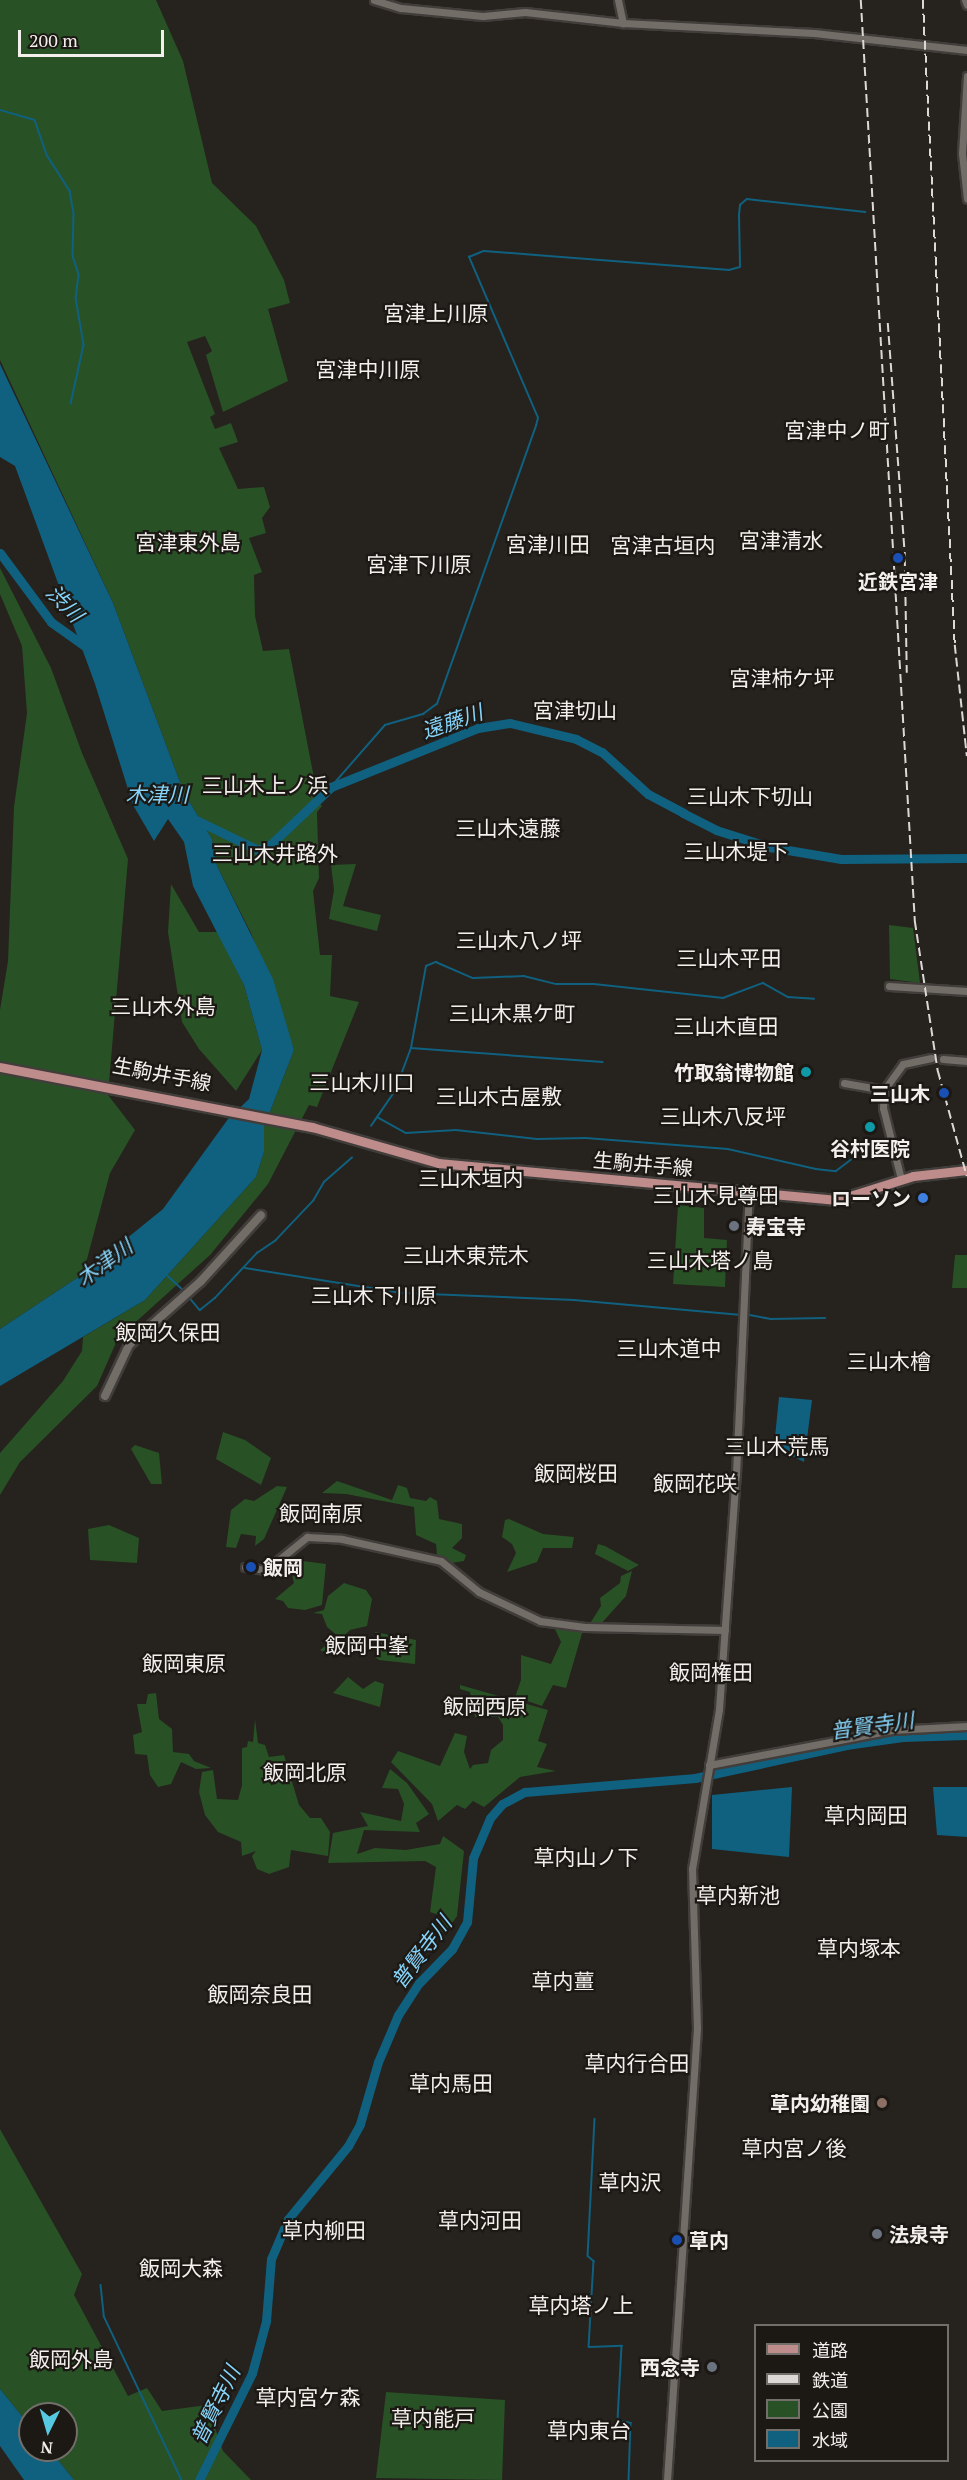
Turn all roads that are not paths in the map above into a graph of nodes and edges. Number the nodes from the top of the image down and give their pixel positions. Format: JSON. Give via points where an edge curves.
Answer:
{"nodes":[{"id":1,"x":374,"y":0,"type":"edge"},
{"id":2,"x":618,"y":0,"type":"edge"},
{"id":3,"x":965,"y":0,"type":"edge"},
{"id":4,"x":967,"y":5,"type":"edge"},
{"id":5,"x":623,"y":23,"type":"junction"},
{"id":6,"x":967,"y":50,"type":"edge"},
{"id":7,"x":967,"y":76,"type":"edge"},
{"id":8,"x":967,"y":199,"type":"edge"},
{"id":9,"x":889,"y":986,"type":"dead end"},
{"id":10,"x":967,"y":991,"type":"edge"},
{"id":11,"x":931,"y":1058,"type":"dead end"},
{"id":12,"x":943,"y":1059,"type":"dead end"},
{"id":13,"x":967,"y":1061,"type":"edge"},
{"id":14,"x":0,"y":1062,"type":"edge"},
{"id":15,"x":0,"y":1067,"type":"edge"},
{"id":16,"x":844,"y":1083,"type":"dead end"},
{"id":17,"x":884,"y":1090,"type":"junction"},
{"id":18,"x":313,"y":1125,"type":"junction"},
{"id":19,"x":967,"y":1170,"type":"edge"},
{"id":20,"x":901,"y":1179,"type":"junction"},
{"id":21,"x":749,"y":1192,"type":"junction"},
{"id":22,"x":261,"y":1215,"type":"dead end"},
{"id":23,"x":105,"y":1396,"type":"dead end"},
{"id":24,"x":245,"y":1567,"type":"dead end"},
{"id":25,"x":725,"y":1630,"type":"junction"},
{"id":26,"x":967,"y":1726,"type":"edge"},
{"id":27,"x":709,"y":1767,"type":"junction"},
{"id":28,"x":667,"y":2480,"type":"edge"}],
"edges":[{"from":1,"to":5,"type":"street","via":[[401,8],[483,16],[525,12]]},
{"from":2,"to":5,"type":"street"},
{"from":3,"to":4,"type":"street"},
{"from":5,"to":6,"type":"street","via":[[814,33]]},
{"from":7,"to":8,"type":"street","via":[[962,153]]},
{"from":9,"to":10,"type":"street"},
{"from":11,"to":17,"type":"street","via":[[903,1064]]},
{"from":12,"to":13,"type":"street"},
{"from":14,"to":18,"type":"main road","name":"生駒井手線"},
{"from":15,"to":18,"type":"main road","name":"生駒井手線"},
{"from":16,"to":17,"type":"street"},
{"from":17,"to":20,"type":"street","via":[[883,1108]]},
{"from":18,"to":21,"type":"main road","name":"生駒井手線","via":[[416,1159]]},
{"from":19,"to":20,"type":"main road","name":"生駒井手線"},
{"from":20,"to":21,"type":"main road","name":"生駒井手線","via":[[837,1200]]},
{"from":21,"to":25,"type":"street"},
{"from":22,"to":23,"type":"main road","via":[[201,1281],[129,1345]]},
{"from":24,"to":25,"type":"street","via":[[266,1570],[307,1537],[342,1539],[436,1559],[479,1592],[540,1621],[585,1627]]},
{"from":25,"to":27,"type":"street","via":[[719,1709]]},
{"from":26,"to":27,"type":"street","via":[[892,1730]]},
{"from":27,"to":28,"type":"street","via":[[692,1869],[696,2028]]}]}
